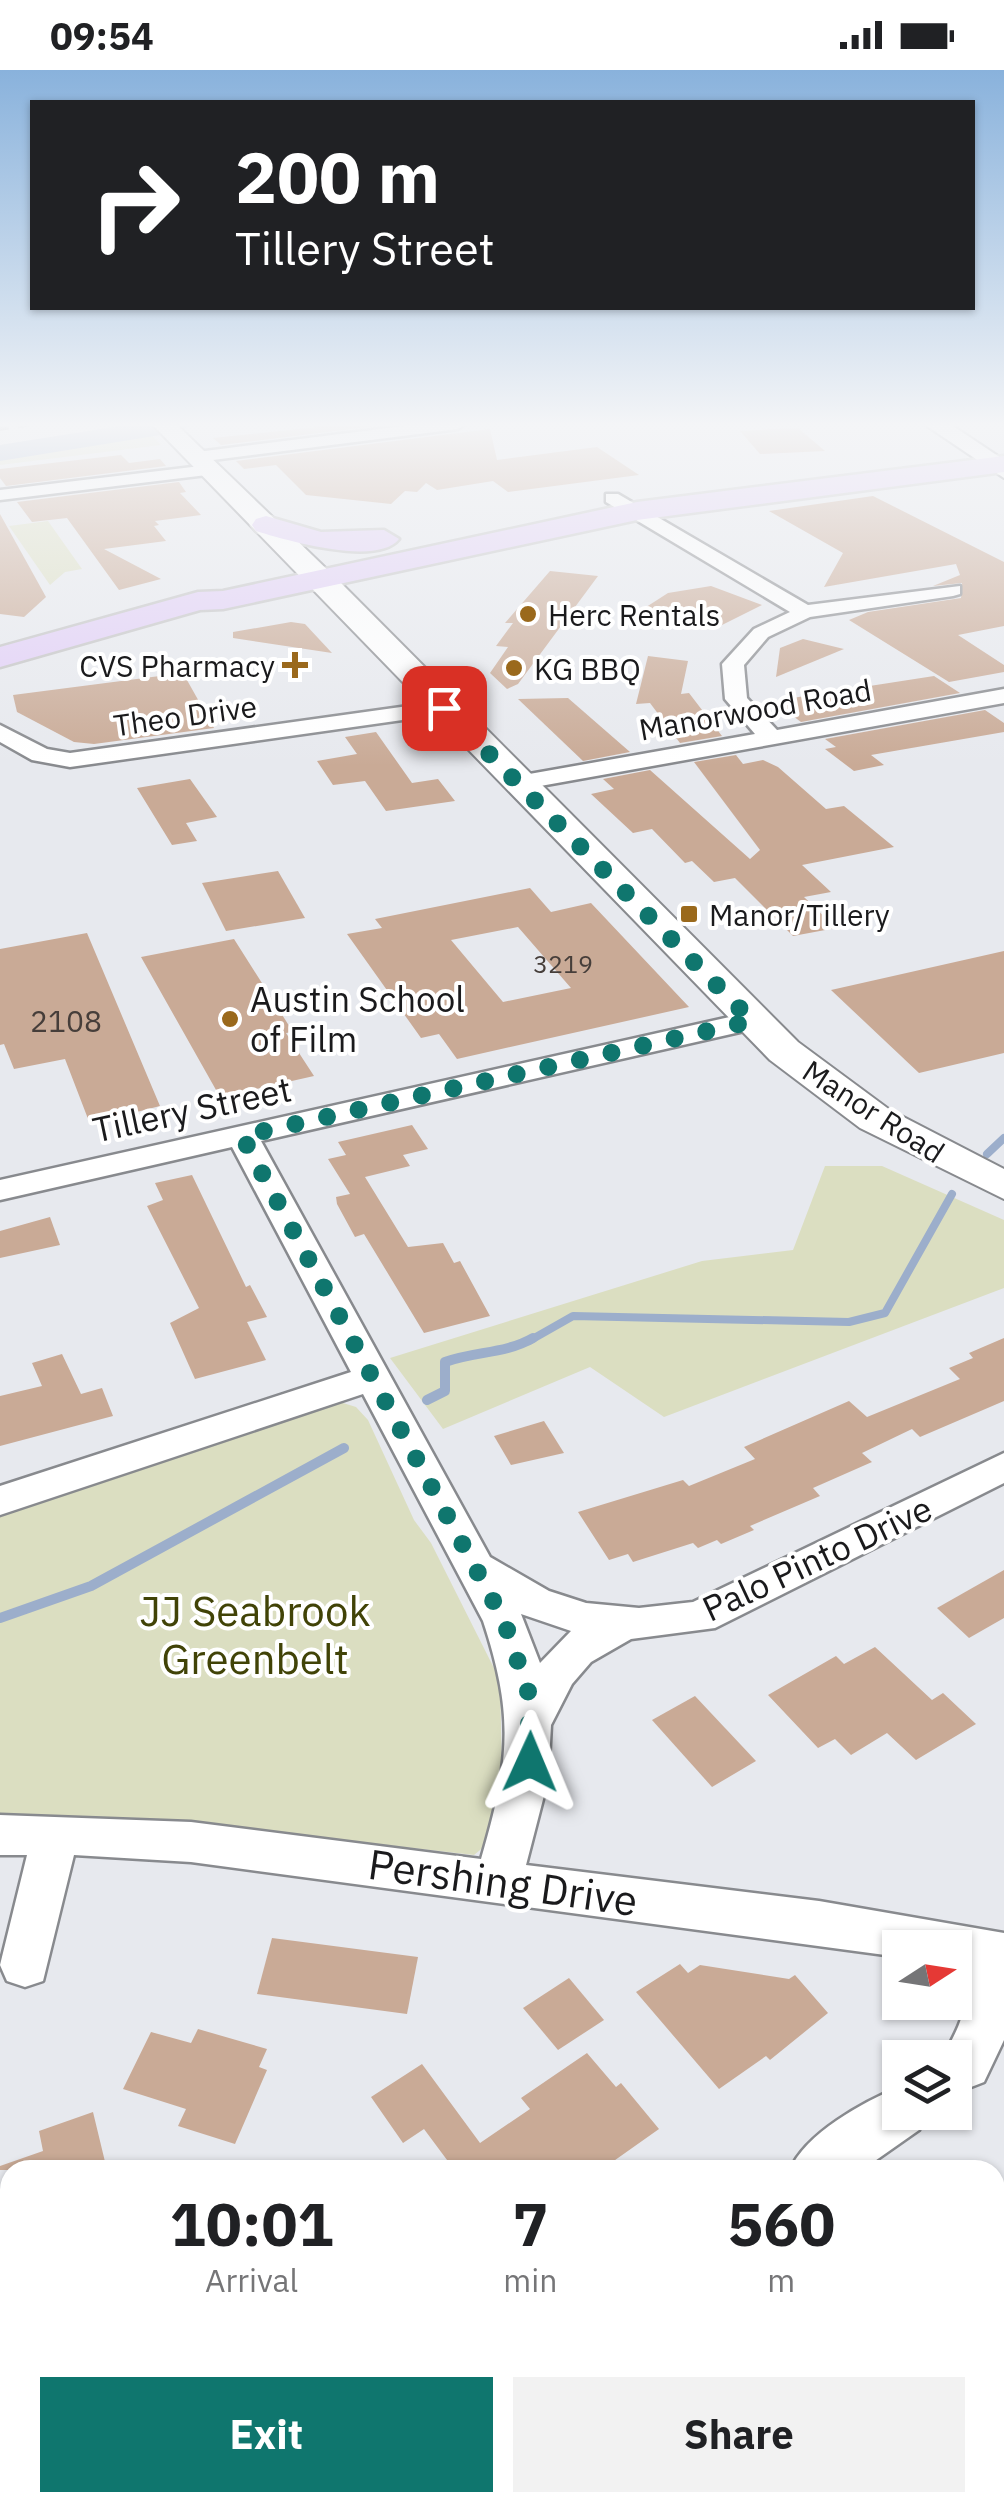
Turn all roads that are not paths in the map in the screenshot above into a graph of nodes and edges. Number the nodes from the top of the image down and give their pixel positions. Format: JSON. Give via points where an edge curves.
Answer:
{"nodes":[{"id":1,"x":280,"y":538,"type":"edge"},
{"id":2,"x":307,"y":538,"type":"edge"},
{"id":3,"x":377,"y":538,"type":"edge"},
{"id":4,"x":419,"y":538,"type":"edge"},
{"id":5,"x":464,"y":538,"type":"edge"},
{"id":6,"x":681,"y":538,"type":"edge"},
{"id":7,"x":312,"y":570,"type":"junction"},
{"id":8,"x":953,"y":590,"type":"dead end"},
{"id":9,"x":210,"y":601,"type":"junction"},
{"id":10,"x":347,"y":604,"type":"junction"},
{"id":11,"x":805,"y":612,"type":"junction"},
{"id":12,"x":4,"y":652,"type":"edge"},
{"id":13,"x":1004,"y":696,"type":"edge"},
{"id":14,"x":444,"y":708,"type":"junction"},
{"id":15,"x":0,"y":732,"type":"edge"},
{"id":16,"x":770,"y":736,"type":"junction"},
{"id":17,"x":518,"y":783,"type":"junction"},
{"id":18,"x":752,"y":1021,"type":"junction"},
{"id":19,"x":242,"y":1136,"type":"junction"},
{"id":20,"x":1004,"y":1186,"type":"edge"},
{"id":21,"x":0,"y":1190,"type":"edge"},
{"id":22,"x":370,"y":1380,"type":"junction"},
{"id":23,"x":1004,"y":1467,"type":"edge"},
{"id":24,"x":0,"y":1500,"type":"edge"},
{"id":25,"x":470,"y":1560,"type":"junction"},
{"id":26,"x":624,"y":1625,"type":"junction"},
{"id":27,"x":532,"y":1720,"type":"junction"},
{"id":28,"x":55,"y":1834,"type":"junction"},
{"id":29,"x":0,"y":1836,"type":"edge"},
{"id":30,"x":498,"y":1881,"type":"junction"},
{"id":31,"x":980,"y":1950,"type":"edge"},
{"id":32,"x":25,"y":1965,"type":"dead end"},
{"id":33,"x":975,"y":2059,"type":"edge"},
{"id":34,"x":882,"y":2125,"type":"edge"},
{"id":35,"x":831,"y":2160,"type":"edge"}],
"edges":[{"from":1,"to":7,"type":"main road","name":"Manor Road"},
{"from":2,"to":3,"type":"main road"},
{"from":4,"to":7,"type":"main road"},
{"from":5,"to":7,"type":"main road"},
{"from":6,"to":11,"type":"street"},
{"from":7,"to":9,"type":"main road"},
{"from":7,"to":10,"type":"main road","name":"Manor Road"},
{"from":8,"to":11,"type":"street"},
{"from":9,"to":10,"type":"main road","via":[[298,595]]},
{"from":9,"to":12,"type":"main road"},
{"from":10,"to":14,"type":"main road","name":"Manor Road"},
{"from":11,"to":16,"type":"street","via":[[760,633],[734,664],[736,699]]},
{"from":13,"to":16,"type":"street","name":"Manorwood Road"},
{"from":14,"to":15,"type":"street","name":"Theo Drive","via":[[70,760],[40,755]]},
{"from":14,"to":17,"type":"main road","name":"Manor Road"},
{"from":16,"to":17,"type":"street","name":"Manorwood Road"},
{"from":17,"to":18,"type":"main road","name":"Manor Road"},
{"from":18,"to":19,"type":"street","name":"Tillery Street"},
{"from":18,"to":20,"type":"main road","name":"Manor Road","via":[[821,1083],[875,1120]]},
{"from":19,"to":21,"type":"street","name":"Tillery Street"},
{"from":19,"to":22,"type":"street"},
{"from":22,"to":24,"type":"street"},
{"from":22,"to":25,"type":"street"},
{"from":23,"to":26,"type":"street","name":"Palo Pinto Drive","via":[[735,1603],[700,1617]]},
{"from":25,"to":26,"type":"street","name":"Palo Pinto Drive","via":[[517,1596],[556,1614]]},
{"from":25,"to":27,"type":"street","via":[[504,1621]]},
{"from":26,"to":27,"type":"street","name":"Palo Pinto Drive","via":[[569,1654]]},
{"from":27,"to":30,"type":"street","via":[[530,1762]]},
{"from":28,"to":29,"type":"street","name":"Pershing Drive"},
{"from":28,"to":30,"type":"street","name":"Pershing Drive","via":[[281,1852]]},
{"from":28,"to":32,"type":"street"},
{"from":30,"to":31,"type":"street","name":"Pershing Drive"},
{"from":31,"to":33,"type":"street","via":[[992,2002]]},
{"from":34,"to":35,"type":"street"}]}
